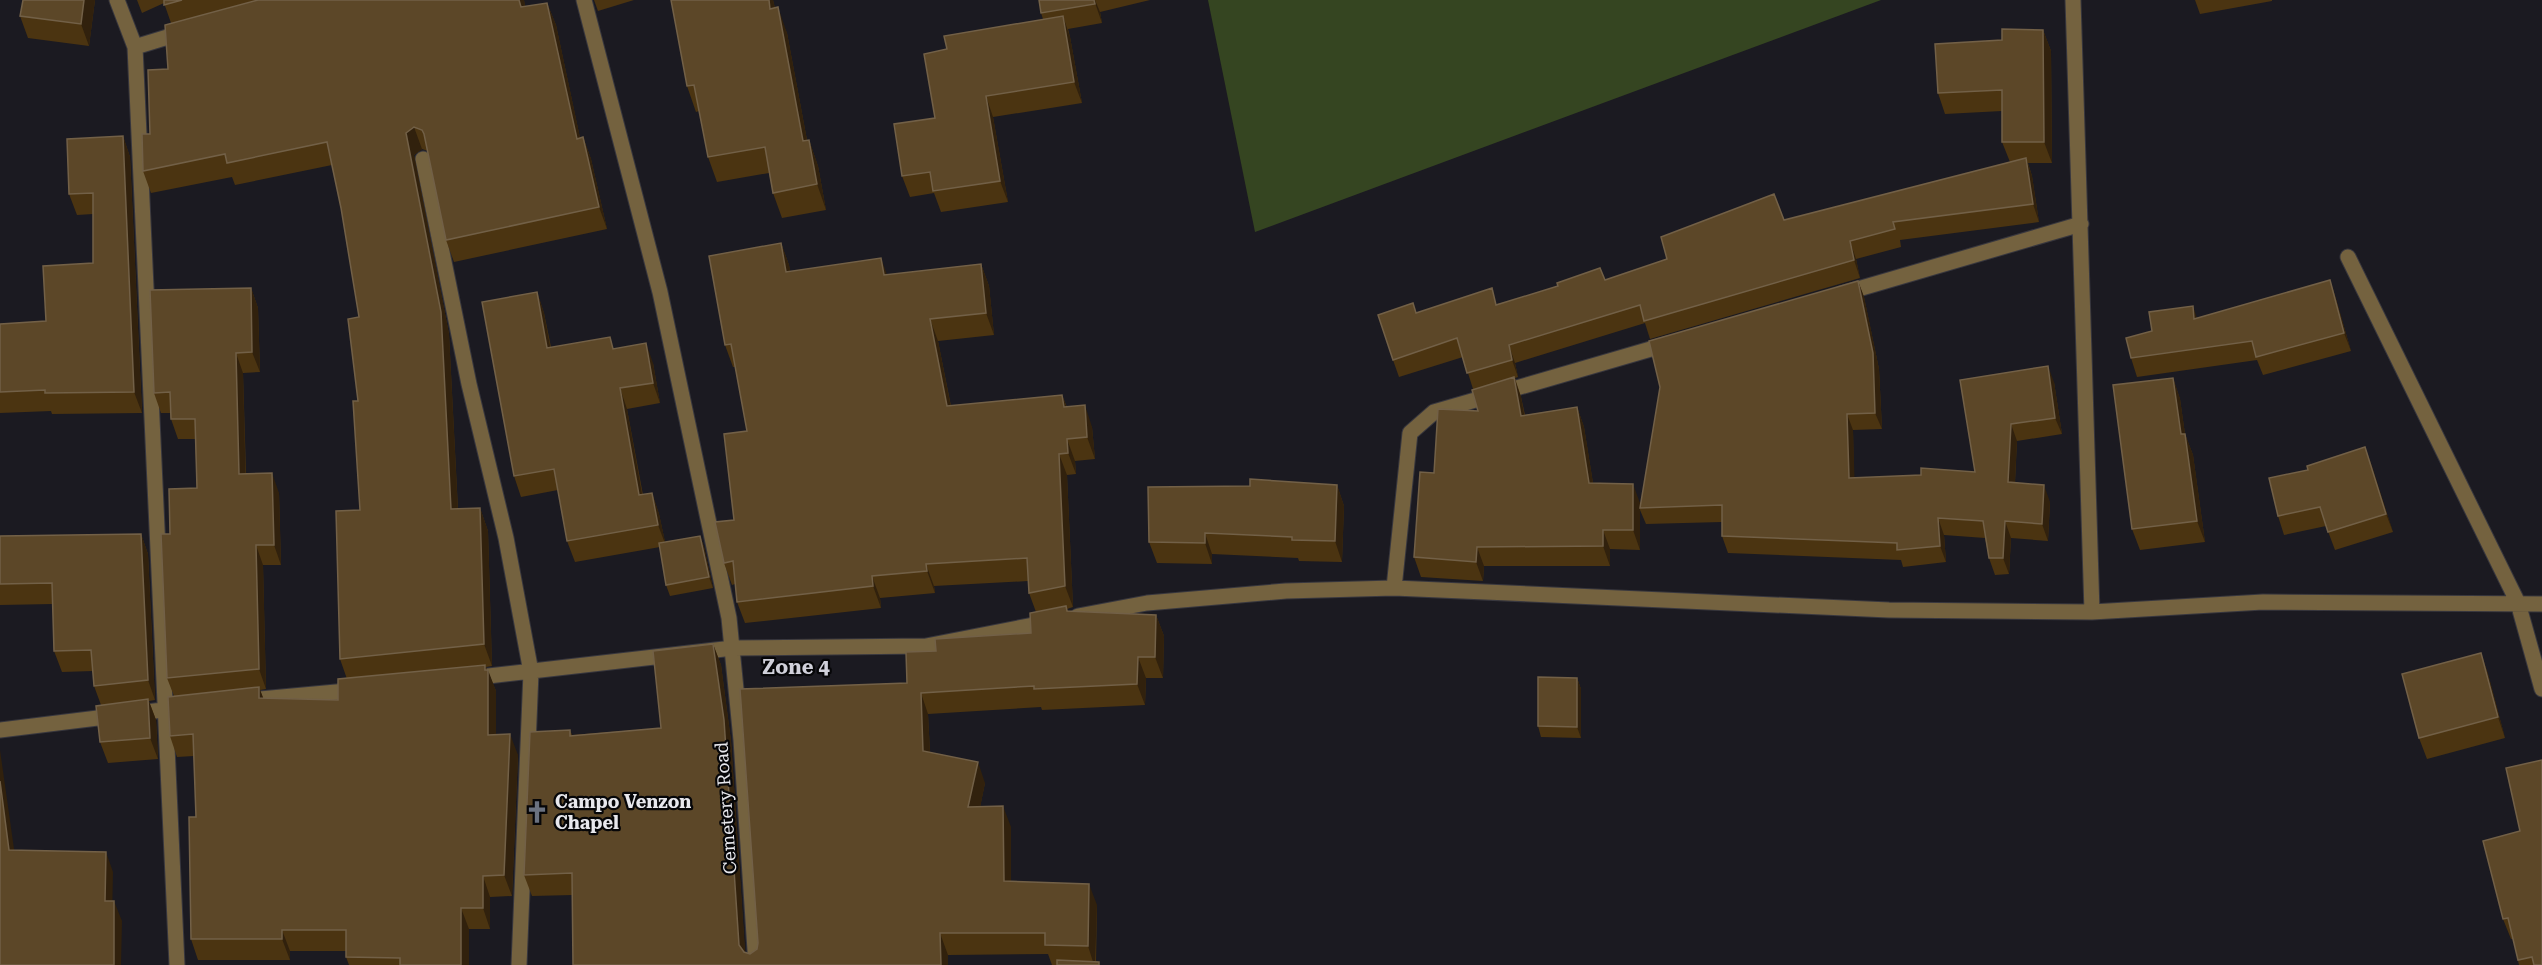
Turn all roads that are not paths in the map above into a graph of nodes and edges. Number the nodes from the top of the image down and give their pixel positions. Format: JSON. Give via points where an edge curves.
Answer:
{"nodes":[{"id":1,"x":117,"y":0,"type":"edge"},
{"id":2,"x":584,"y":0,"type":"edge"},
{"id":3,"x":2073,"y":0,"type":"edge"},
{"id":4,"x":199,"y":28,"type":"edge"},
{"id":5,"x":135,"y":47,"type":"junction"},
{"id":6,"x":423,"y":159,"type":"edge"},
{"id":7,"x":2081,"y":225,"type":"junction"},
{"id":8,"x":2348,"y":257,"type":"dead end"},
{"id":9,"x":1832,"y":297,"type":"edge"},
{"id":10,"x":1684,"y":339,"type":"edge"},
{"id":11,"x":1394,"y":588,"type":"junction"},
{"id":12,"x":2518,"y":603,"type":"junction"},
{"id":13,"x":2542,"y":604,"type":"edge"},
{"id":14,"x":2092,"y":612,"type":"junction"},
{"id":15,"x":733,"y":648,"type":"junction"},
{"id":16,"x":531,"y":672,"type":"junction"},
{"id":17,"x":460,"y":679,"type":"edge"},
{"id":18,"x":377,"y":688,"type":"edge"},
{"id":19,"x":2542,"y":689,"type":"edge"},
{"id":20,"x":235,"y":702,"type":"edge"},
{"id":21,"x":200,"y":705,"type":"edge"},
{"id":22,"x":164,"y":709,"type":"junction"},
{"id":23,"x":0,"y":730,"type":"edge"},
{"id":24,"x":177,"y":965,"type":"edge"},
{"id":25,"x":519,"y":965,"type":"edge"},
{"id":26,"x":756,"y":965,"type":"edge"}],
"edges":[{"from":1,"to":5,"type":"street"},
{"from":2,"to":15,"type":"street","name":"Cemetery Road","via":[[660,292]]},
{"from":3,"to":7,"type":"street"},
{"from":4,"to":5,"type":"street"},
{"from":5,"to":22,"type":"street"},
{"from":6,"to":16,"type":"street","via":[[469,384],[506,538]]},
{"from":7,"to":9,"type":"street"},
{"from":7,"to":14,"type":"street"},
{"from":8,"to":12,"type":"street"},
{"from":10,"to":11,"type":"street","via":[[1434,412],[1410,433]]},
{"from":11,"to":14,"type":"street","via":[[1889,610]]},
{"from":11,"to":15,"type":"street","via":[[1286,591],[1147,603],[926,646]]},
{"from":12,"to":13,"type":"street"},
{"from":12,"to":14,"type":"street","via":[[2263,602]]},
{"from":12,"to":19,"type":"street"},
{"from":15,"to":16,"type":"street"},
{"from":15,"to":26,"type":"street","name":"Cemetery Road"},
{"from":16,"to":17,"type":"street"},
{"from":16,"to":25,"type":"street"},
{"from":18,"to":20,"type":"street"},
{"from":21,"to":22,"type":"street"},
{"from":22,"to":23,"type":"street"},
{"from":22,"to":24,"type":"street"}]}
